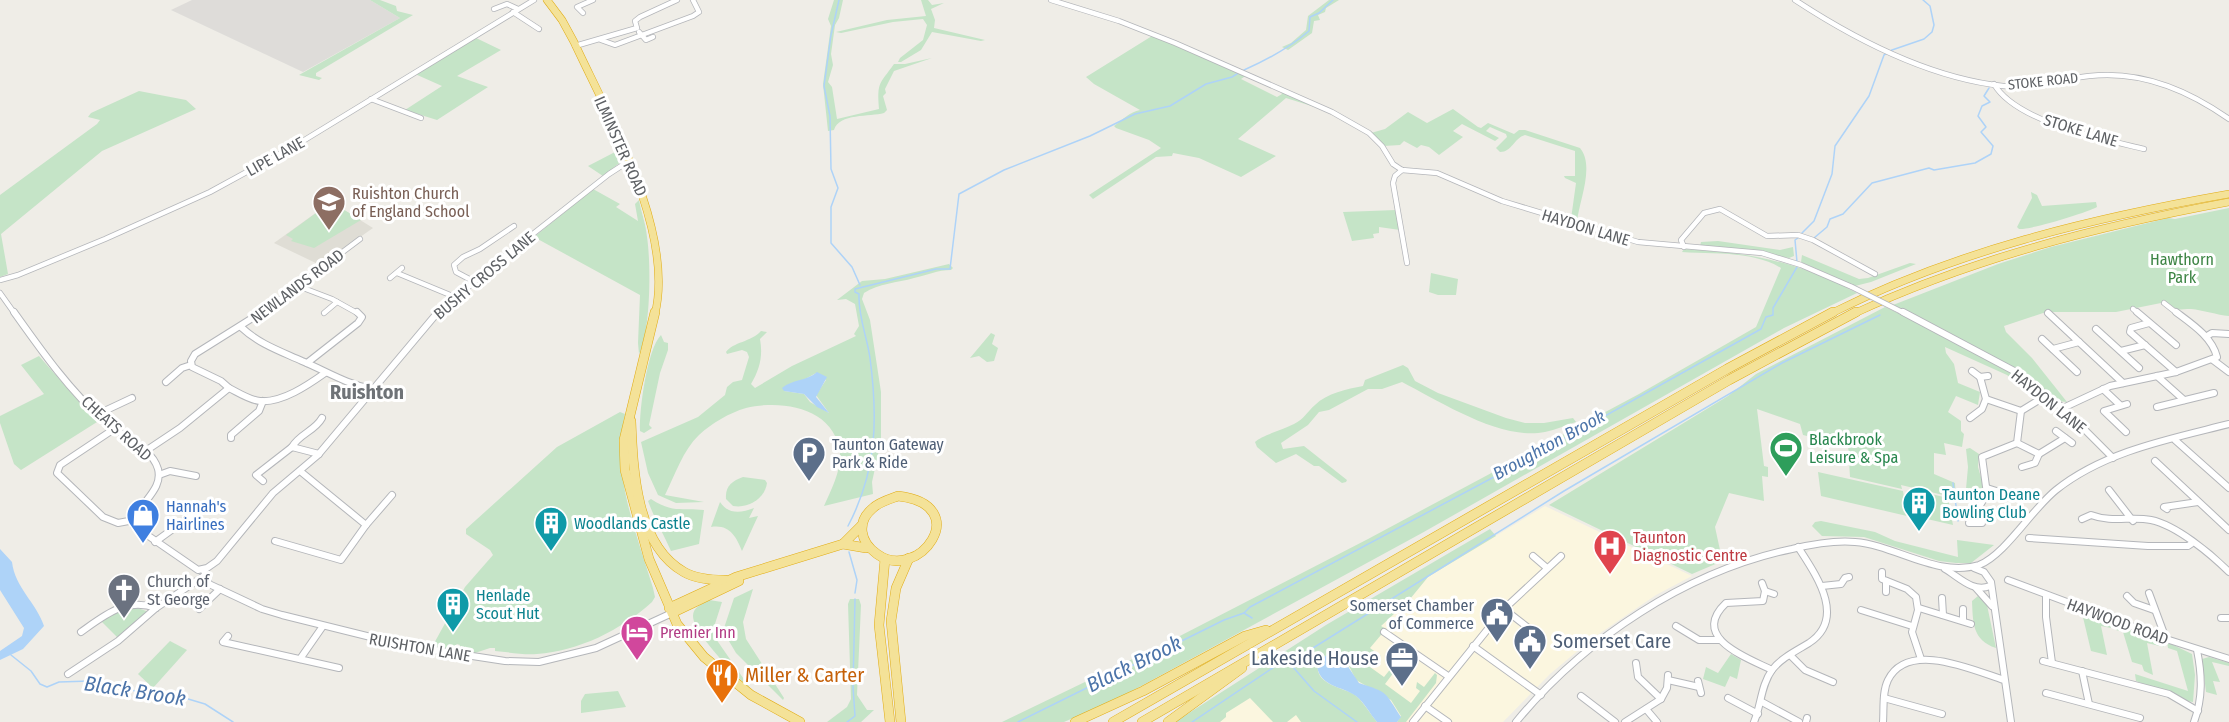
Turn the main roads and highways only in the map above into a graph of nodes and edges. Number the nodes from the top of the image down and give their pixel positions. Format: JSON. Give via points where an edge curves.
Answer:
{"nodes":[{"id":1,"x":547,"y":0,"type":"edge"},
{"id":2,"x":2229,"y":194,"type":"edge"},
{"id":3,"x":2229,"y":202,"type":"edge"},
{"id":4,"x":631,"y":409,"type":"junction"},
{"id":5,"x":861,"y":526,"type":"junction"},
{"id":6,"x":843,"y":544,"type":"junction"},
{"id":7,"x":866,"y":548,"type":"junction"},
{"id":8,"x":909,"y":558,"type":"junction"},
{"id":9,"x":885,"y":559,"type":"junction"},
{"id":10,"x":777,"y":565,"type":"junction"},
{"id":11,"x":725,"y":580,"type":"junction"},
{"id":12,"x":670,"y":611,"type":"junction"},
{"id":13,"x":1283,"y":624,"type":"junction"},
{"id":14,"x":1264,"y":651,"type":"junction"},
{"id":15,"x":895,"y":697,"type":"junction"},
{"id":16,"x":800,"y":722,"type":"edge"},
{"id":17,"x":890,"y":722,"type":"edge"},
{"id":18,"x":901,"y":722,"type":"edge"},
{"id":19,"x":1075,"y":722,"type":"edge"},
{"id":20,"x":1113,"y":722,"type":"edge"},
{"id":21,"x":1142,"y":722,"type":"edge"},
{"id":22,"x":1168,"y":722,"type":"edge"}],
"edges":[{"from":1,"to":4,"type":"highway","name":"ILMINSTER ROAD","via":[[568,28],[629,161],[650,217],[658,289],[653,329]]},
{"from":2,"to":13,"type":"highway","via":[[2157,206],[2033,236],[1955,261],[1853,302],[1707,379]]},
{"from":3,"to":14,"type":"highway","via":[[2042,243],[1963,268],[1875,304],[1727,381]]},
{"from":4,"to":11,"type":"highway","name":"ILMINSTER ROAD","via":[[633,468],[659,549],[684,573]]},
{"from":4,"to":12,"type":"highway","name":"ILMINSTER ROAD","via":[[624,440],[625,470],[641,537]]},
{"from":5,"to":6,"type":"highway"},
{"from":5,"to":7,"type":"highway"},
{"from":5,"to":8,"type":"highway","via":[[870,511],[885,500],[898,496],[922,500],[931,507],[938,527],[929,546]]},
{"from":6,"to":7,"type":"highway"},
{"from":6,"to":10,"type":"highway"},
{"from":7,"to":9,"type":"highway"},
{"from":8,"to":9,"type":"highway"},
{"from":8,"to":15,"type":"highway","via":[[895,589],[891,625]]},
{"from":9,"to":15,"type":"highway","via":[[879,633]]},
{"from":10,"to":11,"type":"highway"},
{"from":10,"to":12,"type":"highway"},
{"from":11,"to":12,"type":"highway"},
{"from":12,"to":16,"type":"highway","name":"ILMINSTER ROAD","via":[[695,647],[720,672],[751,695]]},
{"from":13,"to":19,"type":"highway","via":[[1245,636],[1143,691]]},
{"from":13,"to":20,"type":"highway"},
{"from":14,"to":21,"type":"highway"},
{"from":14,"to":22,"type":"highway"},
{"from":15,"to":17,"type":"highway"},
{"from":15,"to":18,"type":"highway"}]}
